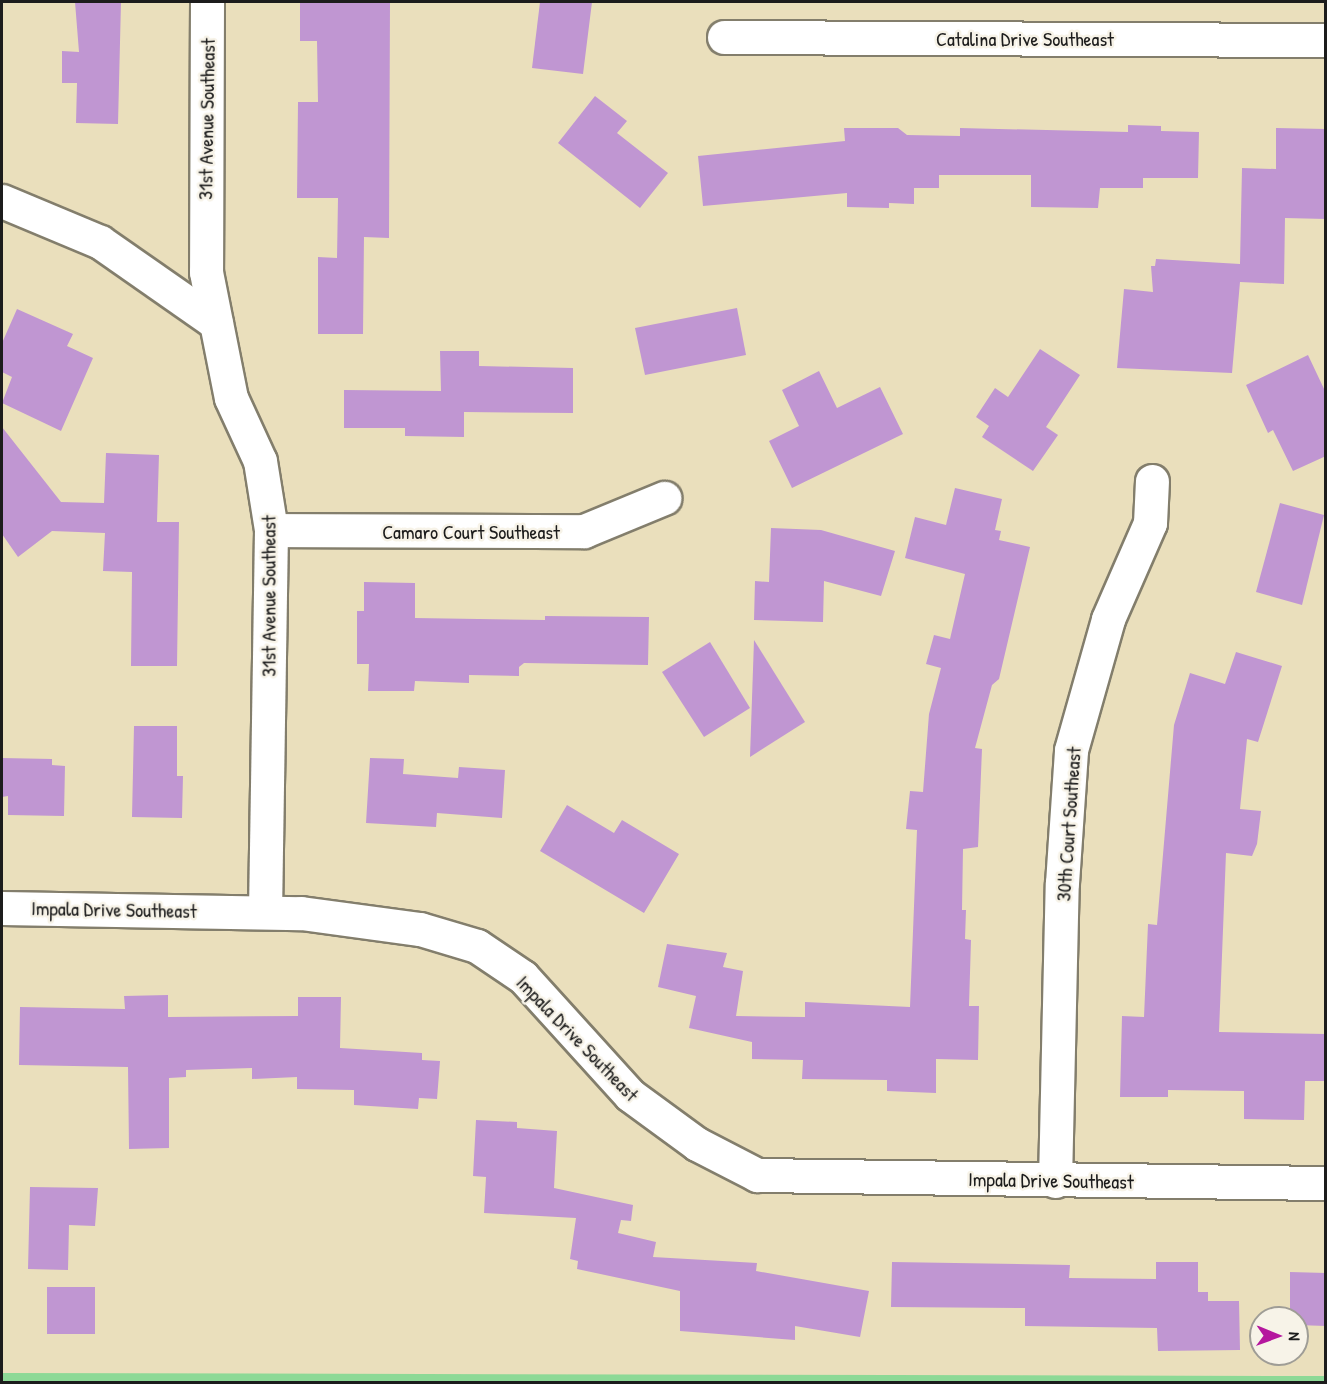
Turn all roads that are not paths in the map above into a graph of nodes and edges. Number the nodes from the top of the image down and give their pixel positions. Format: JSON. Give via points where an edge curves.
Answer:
{"nodes":[{"id":1,"x":207,"y":2,"type":"edge"},
{"id":2,"x":724,"y":37,"type":"dead end"},
{"id":3,"x":1326,"y":40,"type":"edge"},
{"id":4,"x":2,"y":201,"type":"edge"},
{"id":5,"x":216,"y":323,"type":"junction"},
{"id":6,"x":1152,"y":481,"type":"dead end"},
{"id":7,"x":664,"y":498,"type":"dead end"},
{"id":8,"x":271,"y":531,"type":"junction"},
{"id":9,"x":2,"y":908,"type":"edge"},
{"id":10,"x":265,"y":911,"type":"junction"},
{"id":11,"x":1055,"y":1181,"type":"junction"},
{"id":12,"x":1326,"y":1184,"type":"edge"}],
"edges":[{"from":1,"to":5,"type":"street","name":"31st Avenue Southeast","via":[[206,272]]},
{"from":2,"to":3,"type":"street","name":"Catalina Drive Southeast"},
{"from":4,"to":5,"type":"street","via":[[100,242]]},
{"from":5,"to":8,"type":"street","name":"31st Avenue Southeast","via":[[231,398],[260,461]]},
{"from":6,"to":11,"type":"street","name":"30th Court Southeast","via":[[1150,523],[1108,619],[1071,750],[1062,883]]},
{"from":7,"to":8,"type":"street","name":"Camaro Court Southeast","via":[[584,531]]},
{"from":8,"to":10,"type":"street","name":"31st Avenue Southeast"},
{"from":9,"to":10,"type":"street","name":"Impala Drive Southeast"},
{"from":10,"to":11,"type":"street","name":"Impala Drive Southeast","via":[[420,929],[477,946],[523,977],[630,1095],[697,1144],[757,1174]]},
{"from":11,"to":12,"type":"street","name":"Impala Drive Southeast"}]}
